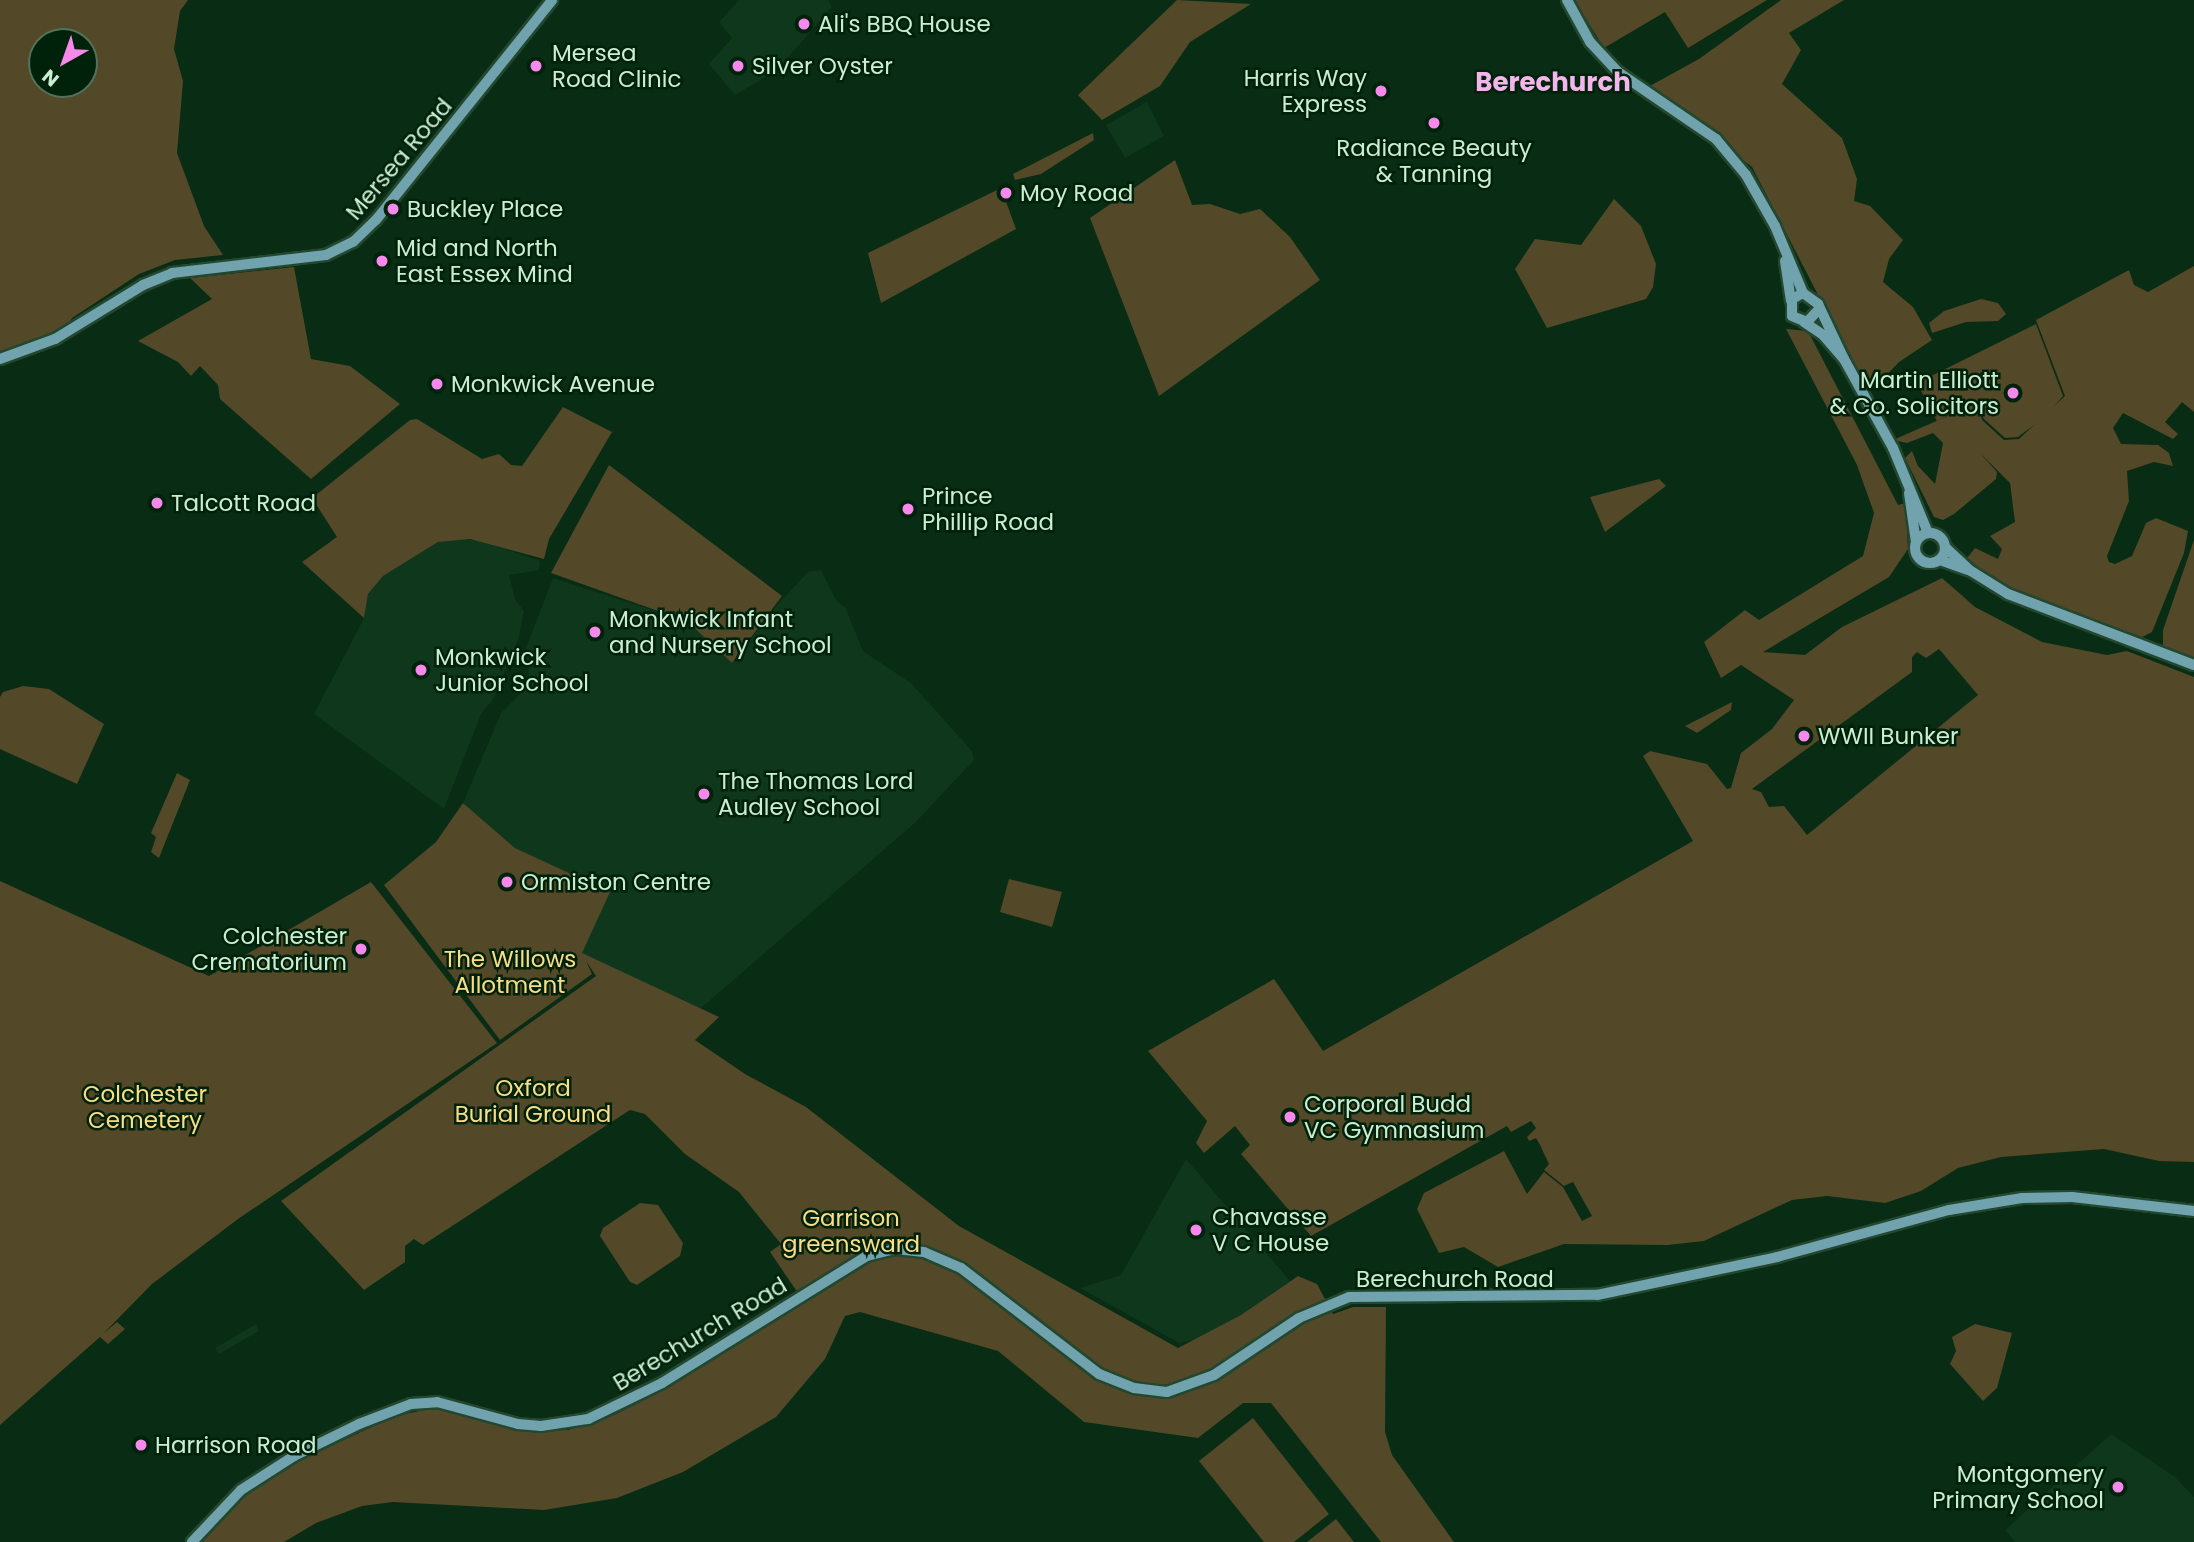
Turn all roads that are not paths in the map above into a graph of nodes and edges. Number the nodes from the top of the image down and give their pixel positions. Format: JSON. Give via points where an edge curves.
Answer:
{"nodes":[{"id":1,"x":552,"y":0,"type":"edge"},
{"id":2,"x":1567,"y":0,"type":"edge"},
{"id":3,"x":1785,"y":253,"type":"junction"},
{"id":4,"x":1803,"y":293,"type":"junction"},
{"id":5,"x":1791,"y":302,"type":"junction"},
{"id":6,"x":1818,"y":310,"type":"junction"},
{"id":7,"x":1804,"y":322,"type":"junction"},
{"id":8,"x":0,"y":359,"type":"edge"},
{"id":9,"x":1844,"y":359,"type":"junction"},
{"id":10,"x":1909,"y":489,"type":"junction"},
{"id":11,"x":1928,"y":533,"type":"junction"},
{"id":12,"x":1916,"y":542,"type":"junction"},
{"id":13,"x":1946,"y":548,"type":"junction"},
{"id":14,"x":1940,"y":560,"type":"junction"},
{"id":15,"x":1971,"y":571,"type":"junction"},
{"id":16,"x":2194,"y":665,"type":"edge"},
{"id":17,"x":2194,"y":1211,"type":"edge"},
{"id":18,"x":192,"y":1542,"type":"edge"}],
"edges":[{"from":1,"to":8,"type":"street","name":"Mersea Road","via":[[353,242],[326,255],[172,273],[143,285],[55,339]]},
{"from":2,"to":3,"type":"street","via":[[1590,42],[1624,78],[1716,139],[1746,175]]},
{"from":3,"to":4,"type":"street"},
{"from":3,"to":5,"type":"street"},
{"from":4,"to":5,"type":"street"},
{"from":4,"to":6,"type":"street","via":[[1813,298]]},
{"from":5,"to":7,"type":"street","via":[[1792,316]]},
{"from":6,"to":7,"type":"street"},
{"from":6,"to":9,"type":"street"},
{"from":7,"to":9,"type":"street"},
{"from":9,"to":10,"type":"street","via":[[1893,448]]},
{"from":10,"to":11,"type":"street"},
{"from":10,"to":12,"type":"street"},
{"from":11,"to":12,"type":"street"},
{"from":11,"to":13,"type":"street","via":[[1939,537]]},
{"from":12,"to":14,"type":"street","via":[[1916,555],[1922,562]]},
{"from":13,"to":14,"type":"street"},
{"from":13,"to":15,"type":"street"},
{"from":14,"to":15,"type":"street"},
{"from":15,"to":16,"type":"street","via":[[2051,613]]},
{"from":17,"to":18,"type":"street","name":"Berechurch Road","via":[[2072,1197],[2022,1198],[1949,1210],[1777,1257],[1597,1295],[1349,1297],[1299,1318],[1213,1375],[1167,1392],[1134,1388],[1099,1374],[961,1268],[924,1252],[895,1249],[867,1256],[662,1382],[588,1419],[541,1426],[518,1424],[437,1402],[411,1404],[359,1424],[294,1456],[241,1490]]}]}
